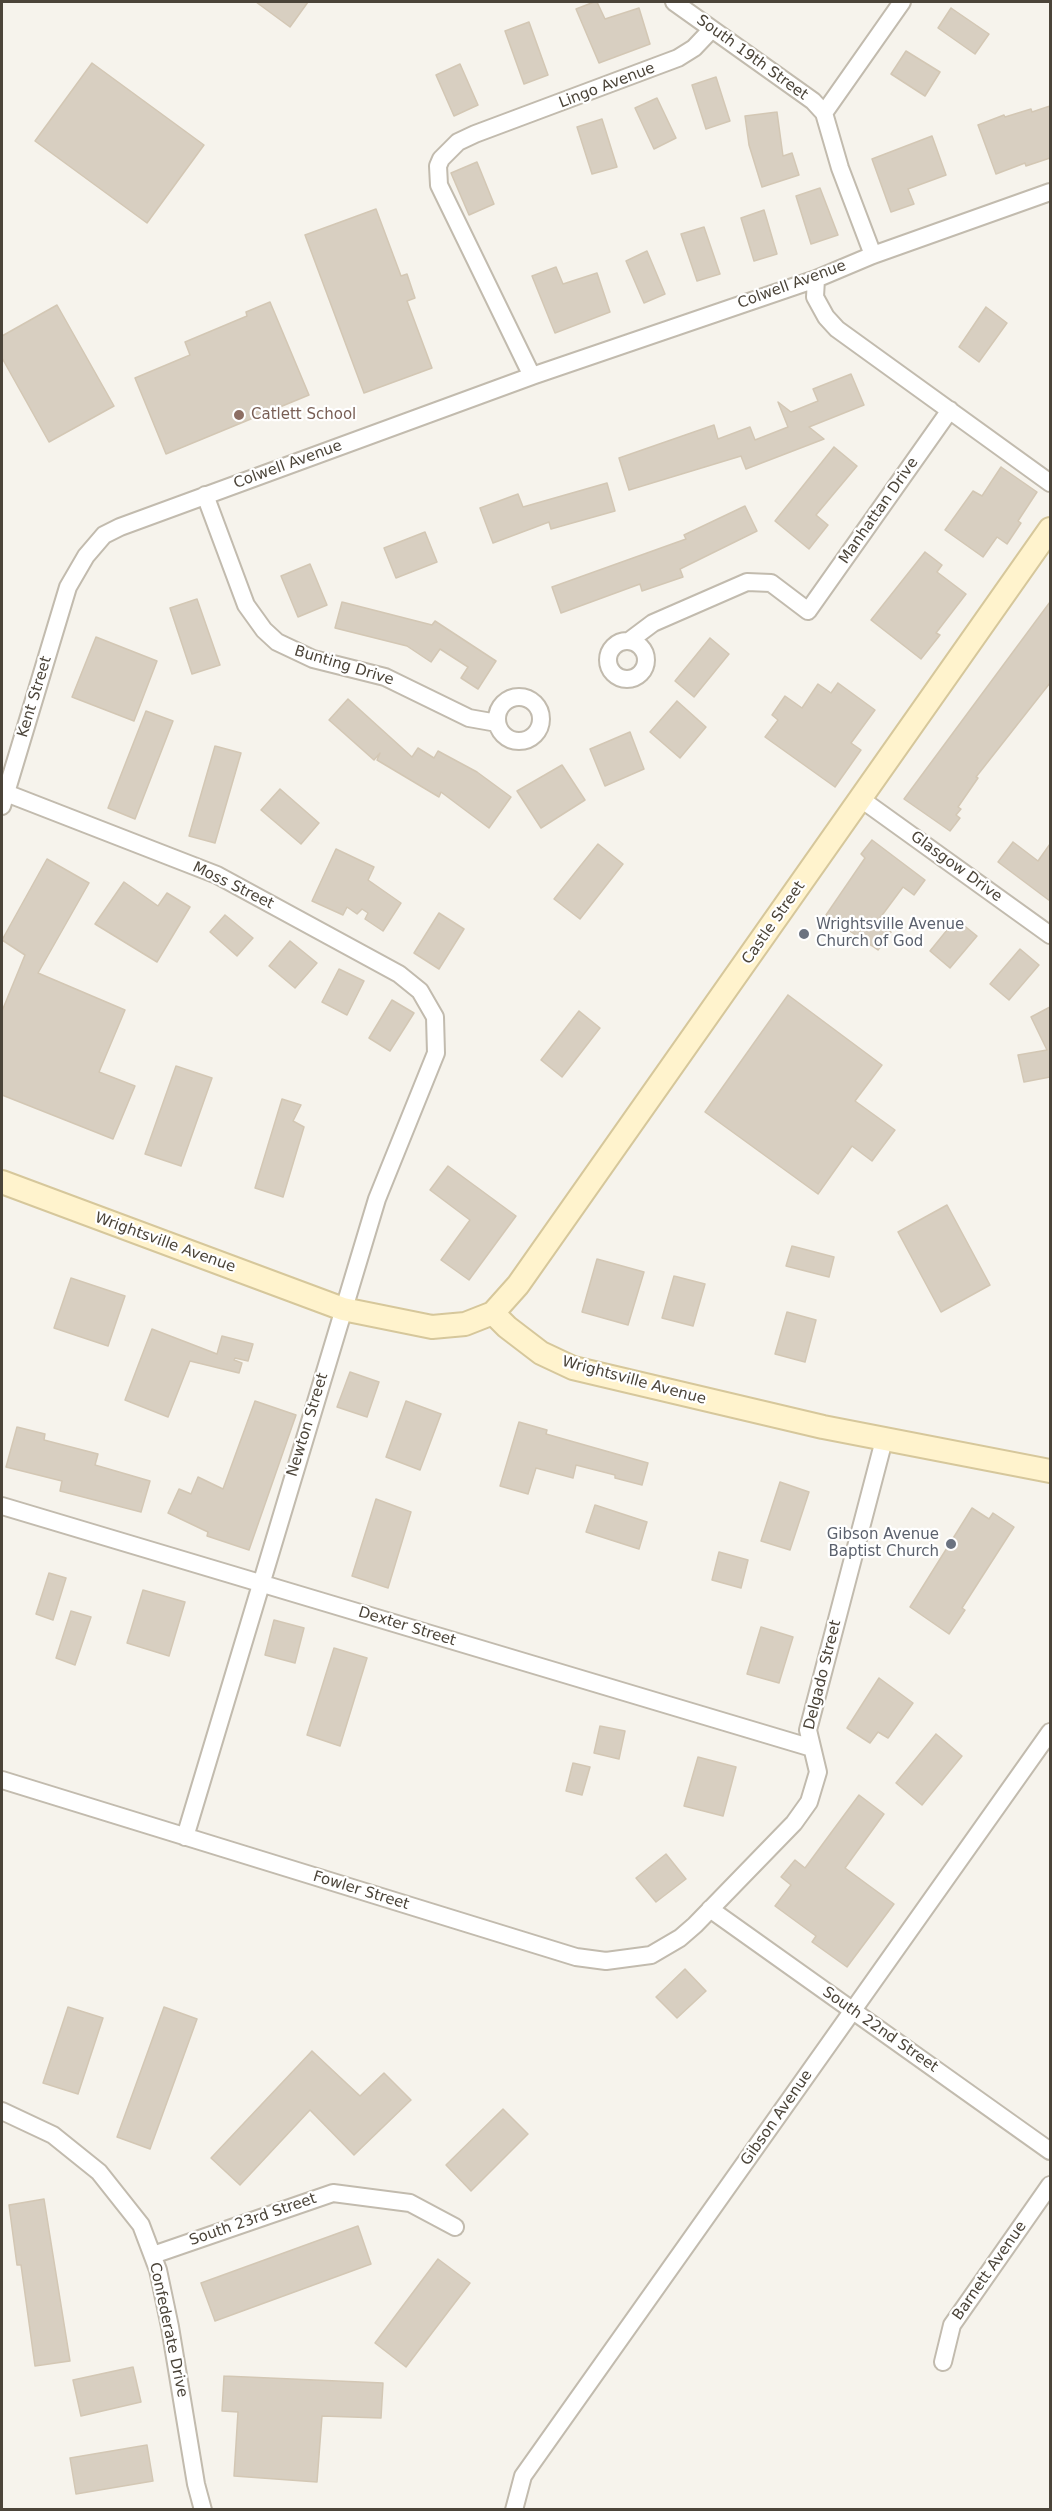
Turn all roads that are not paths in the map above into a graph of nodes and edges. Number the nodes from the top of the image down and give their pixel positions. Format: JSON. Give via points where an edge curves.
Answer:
{"nodes":[{"id":1,"x":674,"y":2,"type":"edge"},
{"id":2,"x":902,"y":2,"type":"edge"},
{"id":3,"x":712,"y":29,"type":"junction"},
{"id":4,"x":824,"y":113,"type":"junction"},
{"id":5,"x":1050,"y":192,"type":"edge"},
{"id":6,"x":873,"y":255,"type":"junction"},
{"id":7,"x":816,"y":279,"type":"junction"},
{"id":8,"x":532,"y":376,"type":"junction"},
{"id":9,"x":950,"y":410,"type":"junction"},
{"id":10,"x":1050,"y":483,"type":"edge"},
{"id":11,"x":206,"y":495,"type":"junction"},
{"id":12,"x":1050,"y":529,"type":"edge"},
{"id":13,"x":68,"y":587,"type":"joint"},
{"id":14,"x":629,"y":641,"type":"dead end"},
{"id":15,"x":497,"y":723,"type":"dead end"},
{"id":16,"x":861,"y":799,"type":"junction"},
{"id":17,"x":4,"y":800,"type":"edge"},
{"id":18,"x":1050,"y":935,"type":"edge"},
{"id":19,"x":435,"y":1017,"type":"joint"},
{"id":20,"x":2,"y":1182,"type":"edge"},
{"id":21,"x":343,"y":1309,"type":"junction"},
{"id":22,"x":493,"y":1313,"type":"junction"},
{"id":23,"x":884,"y":1440,"type":"junction"},
{"id":24,"x":1050,"y":1471,"type":"edge"},
{"id":25,"x":2,"y":1506,"type":"edge"},
{"id":26,"x":261,"y":1584,"type":"junction"},
{"id":27,"x":1050,"y":1732,"type":"edge"},
{"id":28,"x":812,"y":1748,"type":"junction"},
{"id":29,"x":2,"y":1780,"type":"edge"},
{"id":30,"x":185,"y":1837,"type":"junction"},
{"id":31,"x":710,"y":1909,"type":"junction"},
{"id":32,"x":853,"y":2011,"type":"junction"},
{"id":33,"x":2,"y":2111,"type":"edge"},
{"id":34,"x":1050,"y":2151,"type":"edge"},
{"id":35,"x":1050,"y":2185,"type":"edge"},
{"id":36,"x":455,"y":2227,"type":"dead end"},
{"id":37,"x":153,"y":2255,"type":"junction"},
{"id":38,"x":943,"y":2362,"type":"dead end"},
{"id":39,"x":203,"y":2510,"type":"edge"},
{"id":40,"x":514,"y":2510,"type":"edge"}],
"edges":[{"from":1,"to":3,"type":"street","name":"South 19th Street"},
{"from":2,"to":4,"type":"street"},
{"from":3,"to":4,"type":"street","name":"South 19th Street"},
{"from":3,"to":8,"type":"street","name":"Lingo Avenue","via":[[678,58],[494,127],[445,152],[438,166],[438,179]]},
{"from":4,"to":6,"type":"street"},
{"from":5,"to":6,"type":"street","name":"Colwell Avenue"},
{"from":6,"to":7,"type":"street","name":"Colwell Avenue"},
{"from":7,"to":8,"type":"street","name":"Colwell Avenue"},
{"from":7,"to":9,"type":"street","via":[[815,297],[837,329]]},
{"from":8,"to":11,"type":"street","name":"Colwell Avenue"},
{"from":9,"to":10,"type":"street"},
{"from":9,"to":14,"type":"street","name":"Manhattan Drive","via":[[808,611],[771,582],[747,582],[652,623]]},
{"from":11,"to":13,"type":"street","name":"Colwell Avenue","via":[[104,535]]},
{"from":11,"to":15,"type":"street","name":"Bunting Drive","via":[[246,605],[277,642],[313,659],[385,677],[469,718]]},
{"from":12,"to":16,"type":"street","name":"Castle Street"},
{"from":13,"to":17,"type":"street","name":"Kent Street"},
{"from":16,"to":18,"type":"street","name":"Glasgow Drive"},
{"from":16,"to":22,"type":"street","name":"Castle Street","via":[[518,1285]]},
{"from":17,"to":19,"type":"street","name":"Moss Street","via":[[217,875],[399,974],[420,991]]},
{"from":19,"to":21,"type":"street","name":"Newton Street","via":[[436,1053],[378,1199]]},
{"from":20,"to":21,"type":"street","name":"Wrightsville Avenue"},
{"from":21,"to":22,"type":"street","name":"Wrightsville Avenue","via":[[432,1327],[465,1324]]},
{"from":21,"to":26,"type":"street","name":"Newton Street"},
{"from":22,"to":23,"type":"street","name":"Wrightsville Avenue","via":[[541,1353],[573,1368]]},
{"from":23,"to":24,"type":"street","name":"Wrightsville Avenue"},
{"from":23,"to":28,"type":"street","name":"Delgado Street","via":[[808,1730]]},
{"from":25,"to":26,"type":"street","name":"Dexter Street"},
{"from":26,"to":28,"type":"street","name":"Dexter Street"},
{"from":26,"to":30,"type":"street","name":"Newton Street"},
{"from":27,"to":32,"type":"street","name":"Gibson Avenue"},
{"from":28,"to":31,"type":"street","name":"Delgado Street","via":[[817,1783],[802,1813]]},
{"from":29,"to":30,"type":"street","name":"Fowler Street"},
{"from":30,"to":31,"type":"street","name":"Fowler Street","via":[[576,1957],[635,1959],[664,1949]]},
{"from":31,"to":32,"type":"street","name":"South 22nd Street"},
{"from":32,"to":34,"type":"street","name":"South 22nd Street"},
{"from":32,"to":40,"type":"street","name":"Gibson Avenue","via":[[523,2476]]},
{"from":33,"to":37,"type":"street","name":"Confederate Drive","via":[[53,2135],[99,2172],[141,2225]]},
{"from":35,"to":38,"type":"street","name":"Barnett Avenue","via":[[952,2325]]},
{"from":36,"to":37,"type":"street","name":"South 23rd Street","via":[[410,2203],[333,2193]]},
{"from":37,"to":39,"type":"street","name":"Confederate Drive","via":[[174,2343]]}]}
